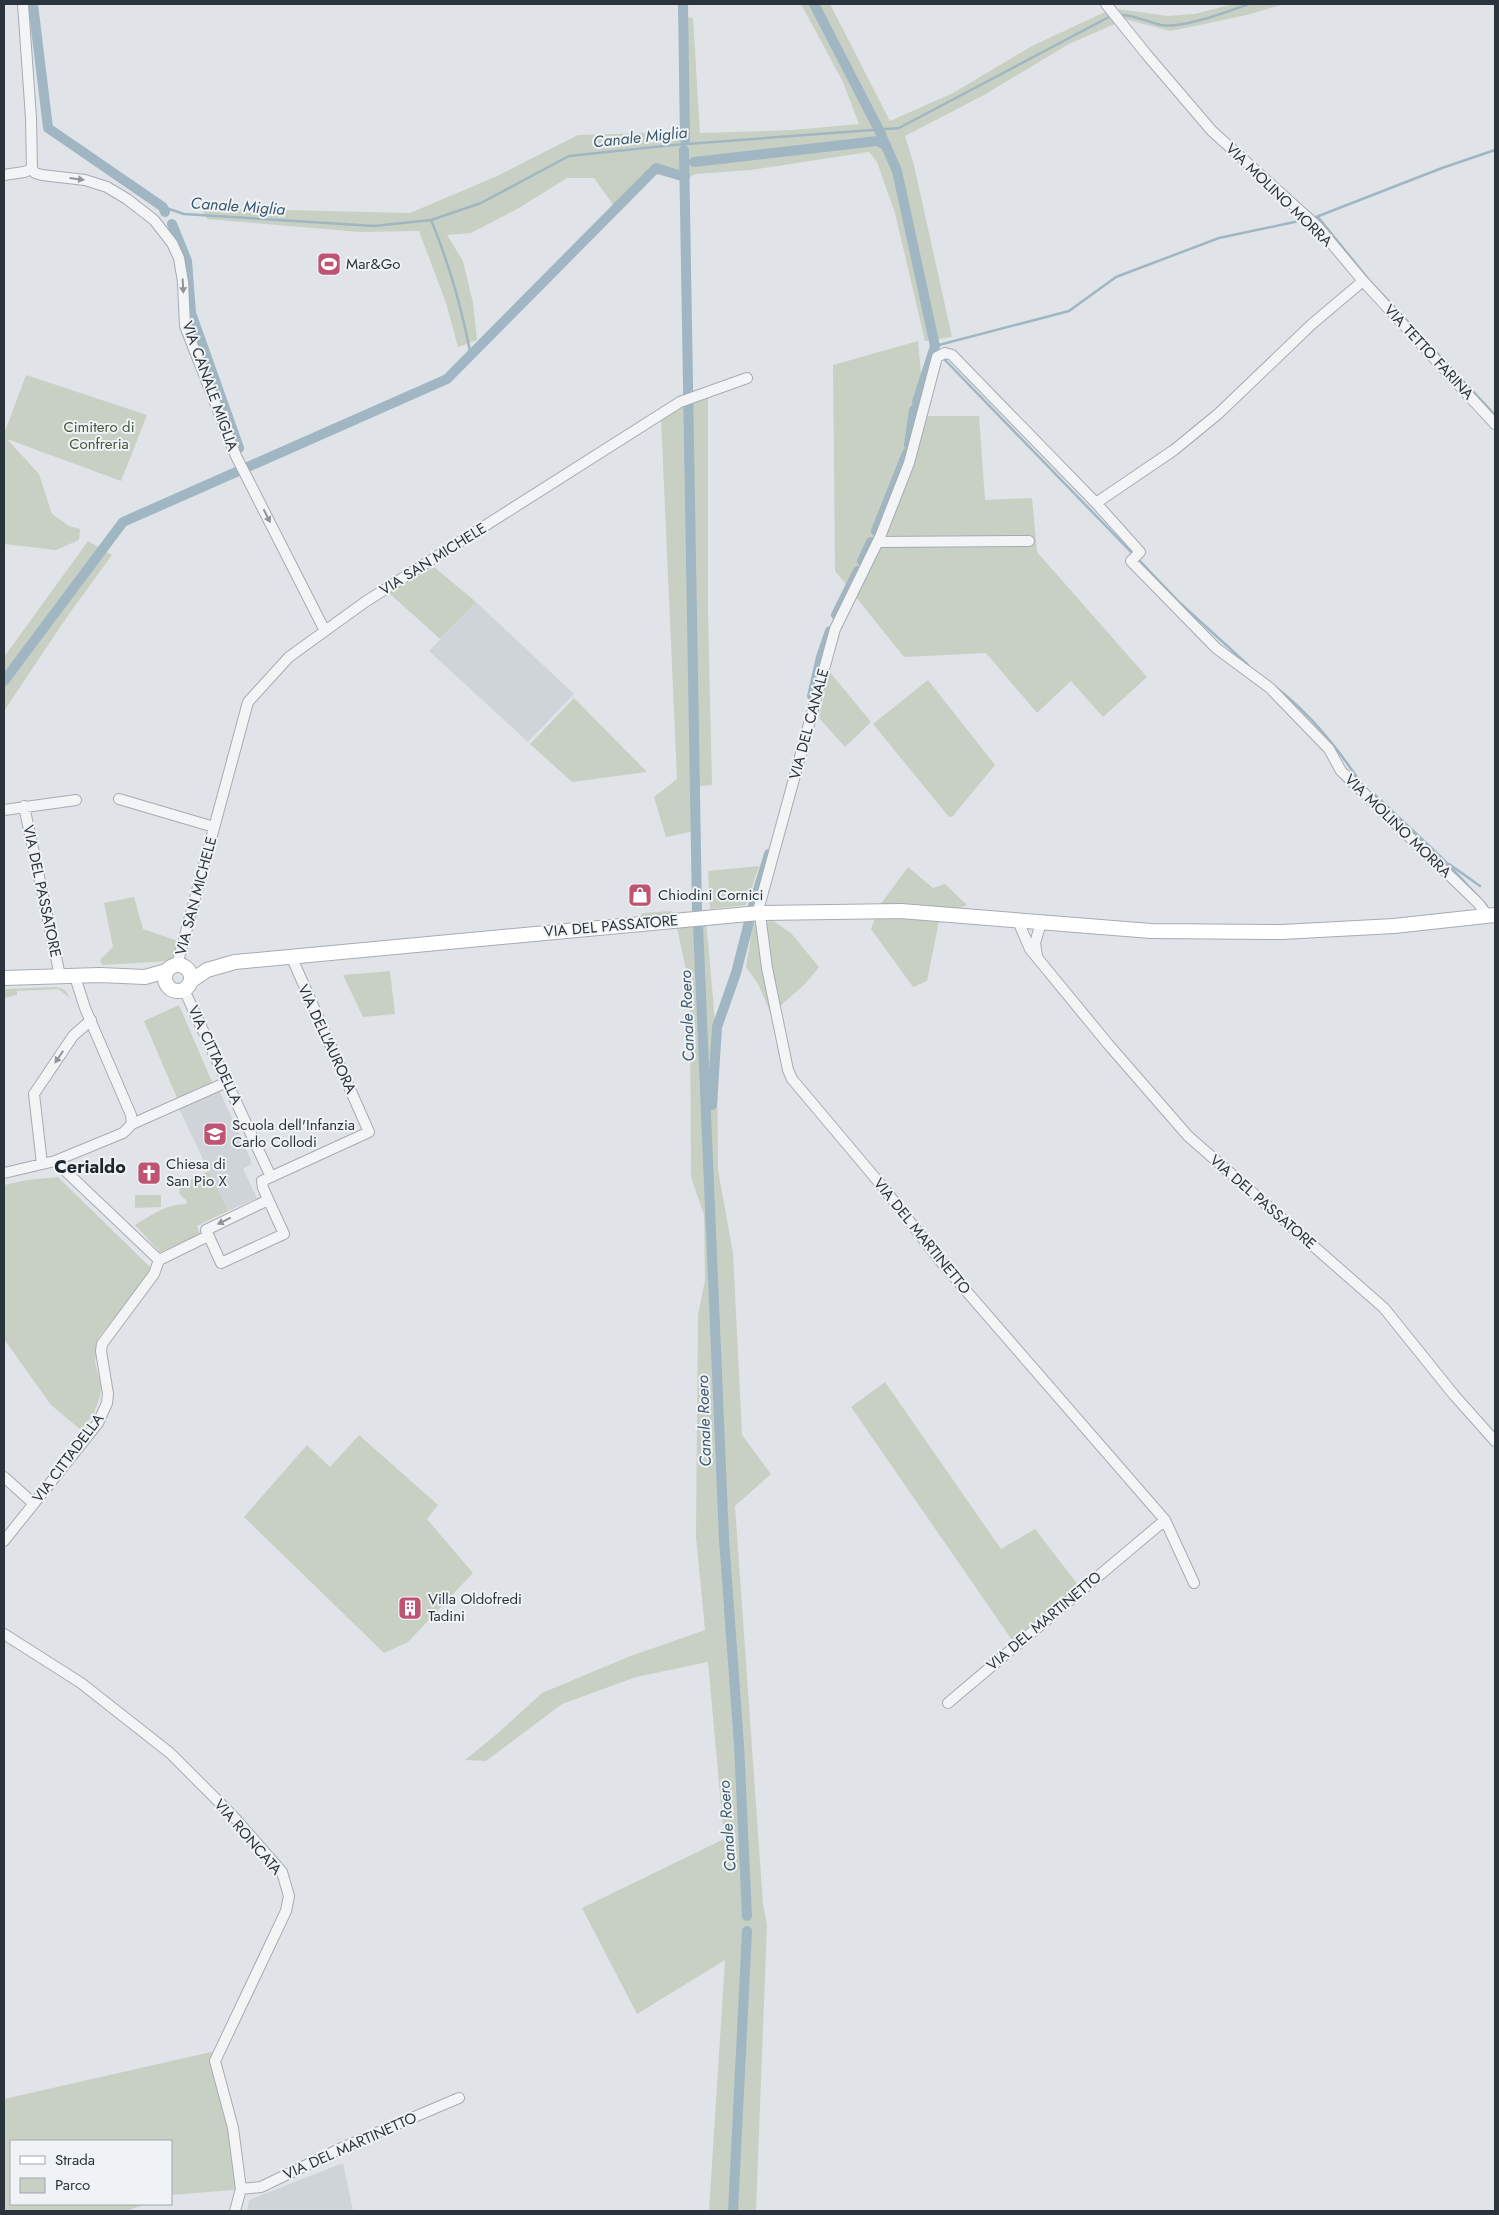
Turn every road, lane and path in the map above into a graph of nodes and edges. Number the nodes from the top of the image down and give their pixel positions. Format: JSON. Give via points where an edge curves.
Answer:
{"nodes":[{"id":1,"x":23,"y":4,"type":"edge"},
{"id":2,"x":1106,"y":4,"type":"edge"},
{"id":3,"x":32,"y":169,"type":"junction"},
{"id":4,"x":4,"y":174,"type":"edge"},
{"id":5,"x":1363,"y":281,"type":"junction"},
{"id":6,"x":935,"y":360,"type":"joint"},
{"id":7,"x":747,"y":378,"type":"dead end"},
{"id":8,"x":1495,"y":424,"type":"edge"},
{"id":9,"x":1096,"y":503,"type":"junction"},
{"id":10,"x":1029,"y":541,"type":"dead end"},
{"id":11,"x":878,"y":542,"type":"junction"},
{"id":12,"x":325,"y":631,"type":"junction"},
{"id":13,"x":120,"y":799,"type":"dead end"},
{"id":14,"x":76,"y":800,"type":"dead end"},
{"id":15,"x":24,"y":806,"type":"junction"},
{"id":16,"x":4,"y":810,"type":"edge"},
{"id":17,"x":214,"y":827,"type":"junction"},
{"id":18,"x":759,"y":913,"type":"junction"},
{"id":19,"x":1491,"y":915,"type":"edge"},
{"id":20,"x":1018,"y":921,"type":"junction"},
{"id":21,"x":1041,"y":923,"type":"junction"},
{"id":22,"x":291,"y":956,"type":"junction"},
{"id":23,"x":1037,"y":957,"type":"junction"},
{"id":24,"x":60,"y":976,"type":"junction"},
{"id":25,"x":77,"y":976,"type":"junction"},
{"id":26,"x":179,"y":976,"type":"junction"},
{"id":27,"x":4,"y":978,"type":"edge"},
{"id":28,"x":91,"y":1020,"type":"junction"},
{"id":29,"x":227,"y":1082,"type":"junction"},
{"id":30,"x":132,"y":1124,"type":"junction"},
{"id":31,"x":55,"y":1161,"type":"junction"},
{"id":32,"x":42,"y":1164,"type":"junction"},
{"id":33,"x":4,"y":1173,"type":"edge"},
{"id":34,"x":271,"y":1177,"type":"junction"},
{"id":35,"x":268,"y":1200,"type":"junction"},
{"id":36,"x":208,"y":1236,"type":"junction"},
{"id":37,"x":159,"y":1260,"type":"junction"},
{"id":38,"x":1495,"y":1441,"type":"edge"},
{"id":39,"x":4,"y":1477,"type":"edge"},
{"id":40,"x":34,"y":1503,"type":"junction"},
{"id":41,"x":1165,"y":1520,"type":"junction"},
{"id":42,"x":4,"y":1541,"type":"edge"},
{"id":43,"x":1194,"y":1583,"type":"dead end"},
{"id":44,"x":4,"y":1634,"type":"edge"},
{"id":45,"x":948,"y":1703,"type":"dead end"},
{"id":46,"x":459,"y":2098,"type":"dead end"},
{"id":47,"x":241,"y":2189,"type":"junction"},
{"id":48,"x":235,"y":2211,"type":"edge"}],
"edges":[{"from":1,"to":3,"type":"street"},
{"from":2,"to":5,"type":"street","name":"VIA MOLINO MORRA","via":[[1212,131],[1318,227]]},
{"from":3,"to":4,"type":"street"},
{"from":3,"to":12,"type":"street","name":"VIA CANALE MIGLIA","one_way":true,"via":[[36,173],[86,180],[107,187],[154,220],[167,237],[179,258],[185,326],[243,469]]},
{"from":5,"to":8,"type":"street","name":"VIA TETTO FARINA"},
{"from":5,"to":9,"type":"street","via":[[1312,324],[1218,414],[1174,450]]},
{"from":6,"to":9,"type":"street","name":"VIA MOLINO MORRA","via":[[945,353],[952,355]]},
{"from":6,"to":11,"type":"street","name":"VIA DEL CANALE","via":[[910,463]]},
{"from":7,"to":12,"type":"street","name":"VIA SAN MICHELE","via":[[684,401],[456,544]]},
{"from":9,"to":19,"type":"street","name":"VIA MOLINO MORRA","via":[[1140,552],[1131,560],[1216,648],[1270,688],[1329,749],[1341,771]]},
{"from":10,"to":11,"type":"street"},
{"from":11,"to":18,"type":"street","name":"VIA DEL CANALE","via":[[836,629]]},
{"from":12,"to":17,"type":"street","name":"VIA SAN MICHELE","via":[[289,657],[248,702]]},
{"from":13,"to":17,"type":"street","name":"VIA SAN MICHELE"},
{"from":14,"to":15,"type":"street","name":"VIA DEL PASSATORE"},
{"from":15,"to":16,"type":"street","name":"VIA DEL PASSATORE"},
{"from":15,"to":24,"type":"street","name":"VIA DEL PASSATORE"},
{"from":17,"to":26,"type":"street","name":"VIA SAN MICHELE"},
{"from":18,"to":20,"type":"street","name":"VIA DEL PASSATORE","via":[[901,911]]},
{"from":18,"to":22,"type":"street","name":"VIA DEL PASSATORE"},
{"from":18,"to":41,"type":"street","name":"VIA DEL MARTINETTO","via":[[767,968],[792,1079],[942,1263]]},
{"from":19,"to":21,"type":"street","name":"VIA DEL PASSATORE","via":[[1394,926],[1282,932],[1151,931]]},
{"from":20,"to":21,"type":"street","name":"VIA DEL PASSATORE"},
{"from":20,"to":23,"type":"street","name":"VIA DEL PASSATORE"},
{"from":21,"to":23,"type":"street","via":[[1035,943]]},
{"from":22,"to":26,"type":"street","name":"VIA DEL PASSATORE","via":[[235,962]]},
{"from":22,"to":34,"type":"street","name":"VIA DELL'AURORA","via":[[369,1132]]},
{"from":23,"to":38,"type":"street","name":"VIA DEL PASSATORE","via":[[1188,1136],[1384,1308]]},
{"from":24,"to":25,"type":"street","name":"VIA DEL PASSATORE"},
{"from":24,"to":27,"type":"street","name":"VIA DEL PASSATORE"},
{"from":25,"to":26,"type":"street","name":"VIA DEL PASSATORE"},
{"from":25,"to":28,"type":"street"},
{"from":26,"to":29,"type":"street","name":"VIA CITTADELLA"},
{"from":28,"to":30,"type":"street","via":[[129,1109]]},
{"from":28,"to":32,"type":"street","one_way":true,"via":[[73,1036],[34,1094]]},
{"from":29,"to":30,"type":"street"},
{"from":29,"to":34,"type":"street","name":"VIA CITTADELLA"},
{"from":30,"to":31,"type":"street","via":[[123,1132]]},
{"from":31,"to":32,"type":"street"},
{"from":31,"to":37,"type":"street"},
{"from":32,"to":33,"type":"street"},
{"from":34,"to":35,"type":"street","via":[[262,1181]]},
{"from":35,"to":36,"type":"street","one_way":true,"via":[[206,1230]]},
{"from":35,"to":36,"type":"street","via":[[284,1234],[221,1264]]},
{"from":36,"to":37,"type":"street"},
{"from":37,"to":40,"type":"street","name":"VIA CITTADELLA","via":[[154,1274],[102,1344],[108,1394],[101,1417]]},
{"from":39,"to":40,"type":"street"},
{"from":40,"to":42,"type":"street","name":"VIA CITTADELLA"},
{"from":41,"to":43,"type":"street","name":"VIA DEL MARTINETTO"},
{"from":41,"to":45,"type":"street","name":"VIA DEL MARTINETTO"},
{"from":44,"to":47,"type":"street","name":"VIA RONCATA","via":[[81,1683],[170,1753],[234,1817],[282,1872],[289,1896],[286,1911],[215,2061],[233,2128]]},
{"from":46,"to":47,"type":"street","name":"VIA DEL MARTINETTO","via":[[346,2146],[261,2187]]},
{"from":47,"to":48,"type":"street","name":"VIA RONCATA"}]}
